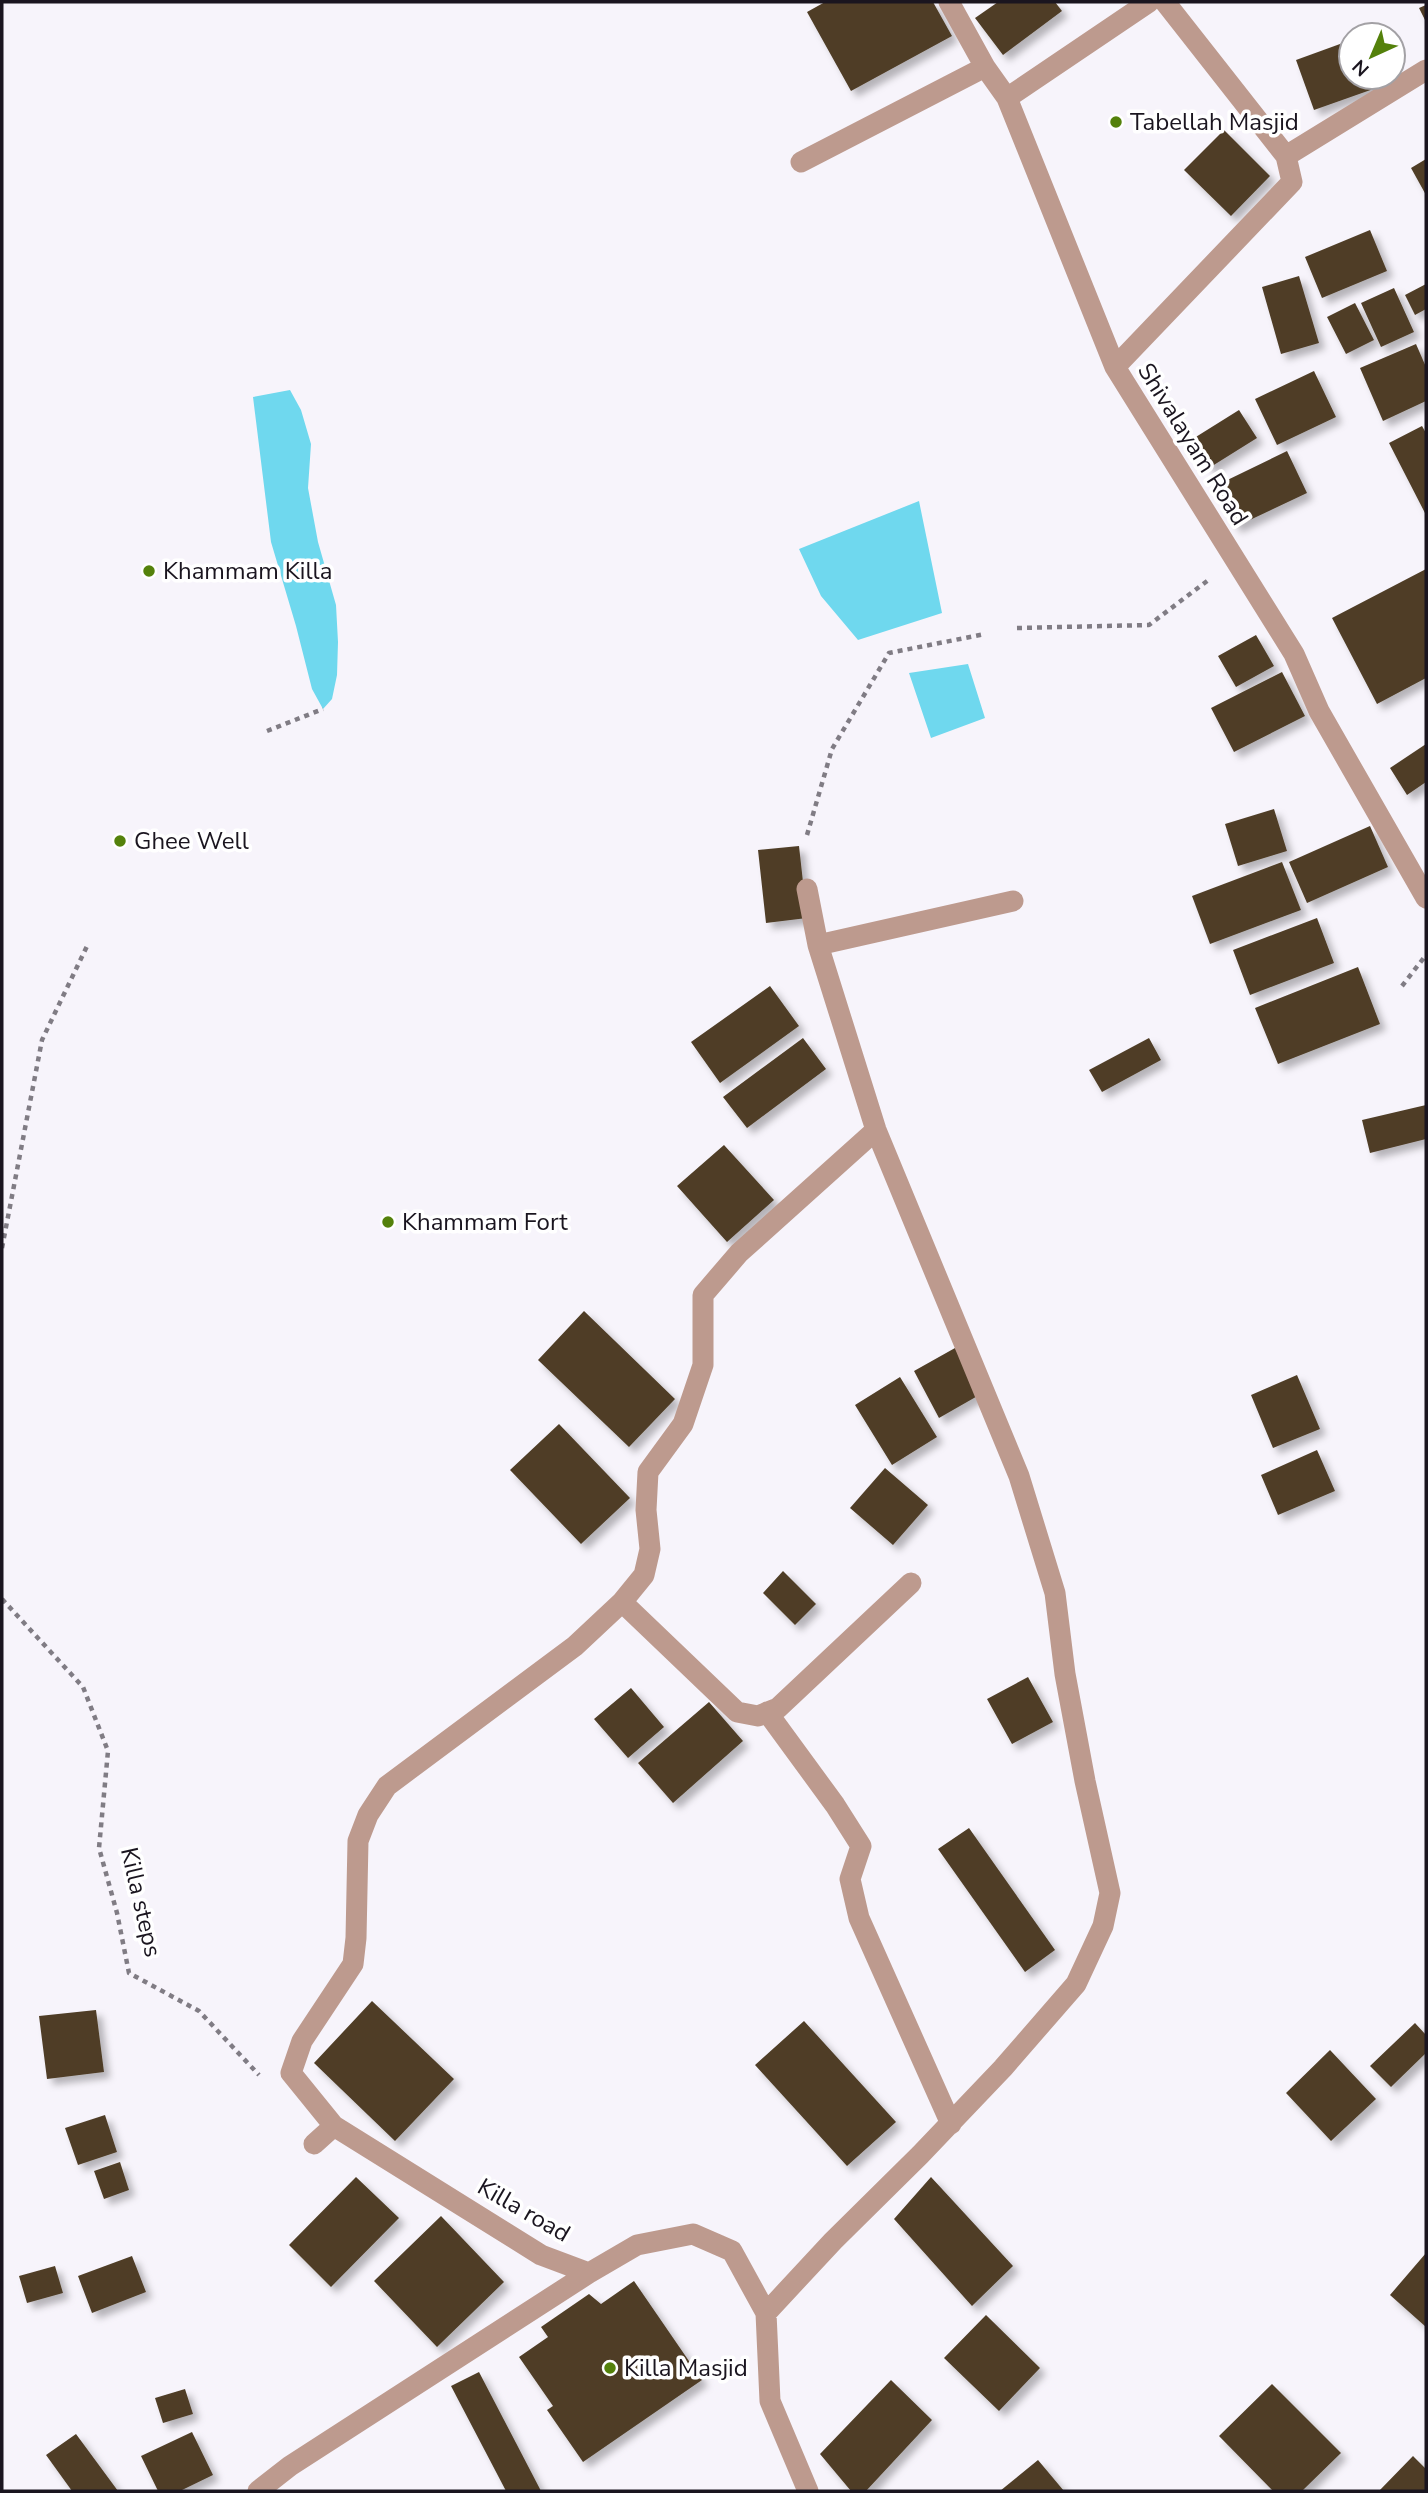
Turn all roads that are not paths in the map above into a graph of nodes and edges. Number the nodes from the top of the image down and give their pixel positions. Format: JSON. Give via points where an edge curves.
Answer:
{"nodes":[{"id":1,"x":948,"y":2,"type":"edge"},
{"id":2,"x":1149,"y":2,"type":"edge"},
{"id":3,"x":1165,"y":2,"type":"edge"},
{"id":4,"x":985,"y":67,"type":"junction"},
{"id":5,"x":1426,"y":70,"type":"edge"},
{"id":6,"x":1007,"y":98,"type":"junction"},
{"id":7,"x":1286,"y":156,"type":"junction"},
{"id":8,"x":801,"y":162,"type":"dead end"},
{"id":9,"x":1115,"y":367,"type":"junction"},
{"id":10,"x":807,"y":889,"type":"dead end"},
{"id":11,"x":1426,"y":898,"type":"edge"},
{"id":12,"x":1013,"y":901,"type":"dead end"},
{"id":13,"x":818,"y":945,"type":"junction"},
{"id":14,"x":876,"y":1130,"type":"junction"},
{"id":15,"x":911,"y":1583,"type":"dead end"},
{"id":16,"x":622,"y":1602,"type":"junction"},
{"id":17,"x":767,"y":1712,"type":"junction"},
{"id":18,"x":951,"y":2124,"type":"junction"},
{"id":19,"x":334,"y":2126,"type":"junction"},
{"id":20,"x":314,"y":2144,"type":"dead end"},
{"id":21,"x":589,"y":2273,"type":"junction"},
{"id":22,"x":766,"y":2313,"type":"junction"},
{"id":23,"x":258,"y":2491,"type":"edge"},
{"id":24,"x":808,"y":2491,"type":"edge"}],
"edges":[{"from":1,"to":4,"type":"street","name":"Shivalayam Road"},
{"from":2,"to":6,"type":"street"},
{"from":3,"to":7,"type":"street"},
{"from":4,"to":6,"type":"street","name":"Shivalayam Road"},
{"from":4,"to":8,"type":"street"},
{"from":5,"to":7,"type":"street"},
{"from":6,"to":9,"type":"street","name":"Shivalayam Road"},
{"from":7,"to":9,"type":"street","via":[[1292,182]]},
{"from":9,"to":11,"type":"street","name":"Shivalayam Road","via":[[1294,654],[1319,711]]},
{"from":10,"to":13,"type":"street"},
{"from":12,"to":13,"type":"street"},
{"from":13,"to":14,"type":"street"},
{"from":14,"to":16,"type":"street","via":[[739,1253],[703,1295],[703,1365],[683,1424],[648,1472],[650,1549],[644,1575]]},
{"from":14,"to":18,"type":"street","via":[[1019,1476],[1055,1593],[1065,1674],[1110,1893],[1103,1926],[1076,1984]]},
{"from":15,"to":17,"type":"street","via":[[778,1708]]},
{"from":16,"to":17,"type":"street","via":[[737,1712],[758,1716]]},
{"from":16,"to":19,"type":"street","name":"Killa road","via":[[575,1646],[387,1786],[368,1815],[358,1841],[353,1964],[302,2041],[291,2073]]},
{"from":17,"to":18,"type":"street","via":[[861,1846],[850,1879],[859,1918]]},
{"from":18,"to":22,"type":"street"},
{"from":19,"to":20,"type":"street"},
{"from":19,"to":21,"type":"street","name":"Killa road","via":[[541,2255]]},
{"from":21,"to":22,"type":"street","via":[[637,2245],[693,2234],[732,2251]]},
{"from":21,"to":23,"type":"street"},
{"from":22,"to":24,"type":"street","via":[[770,2401]]}]}
